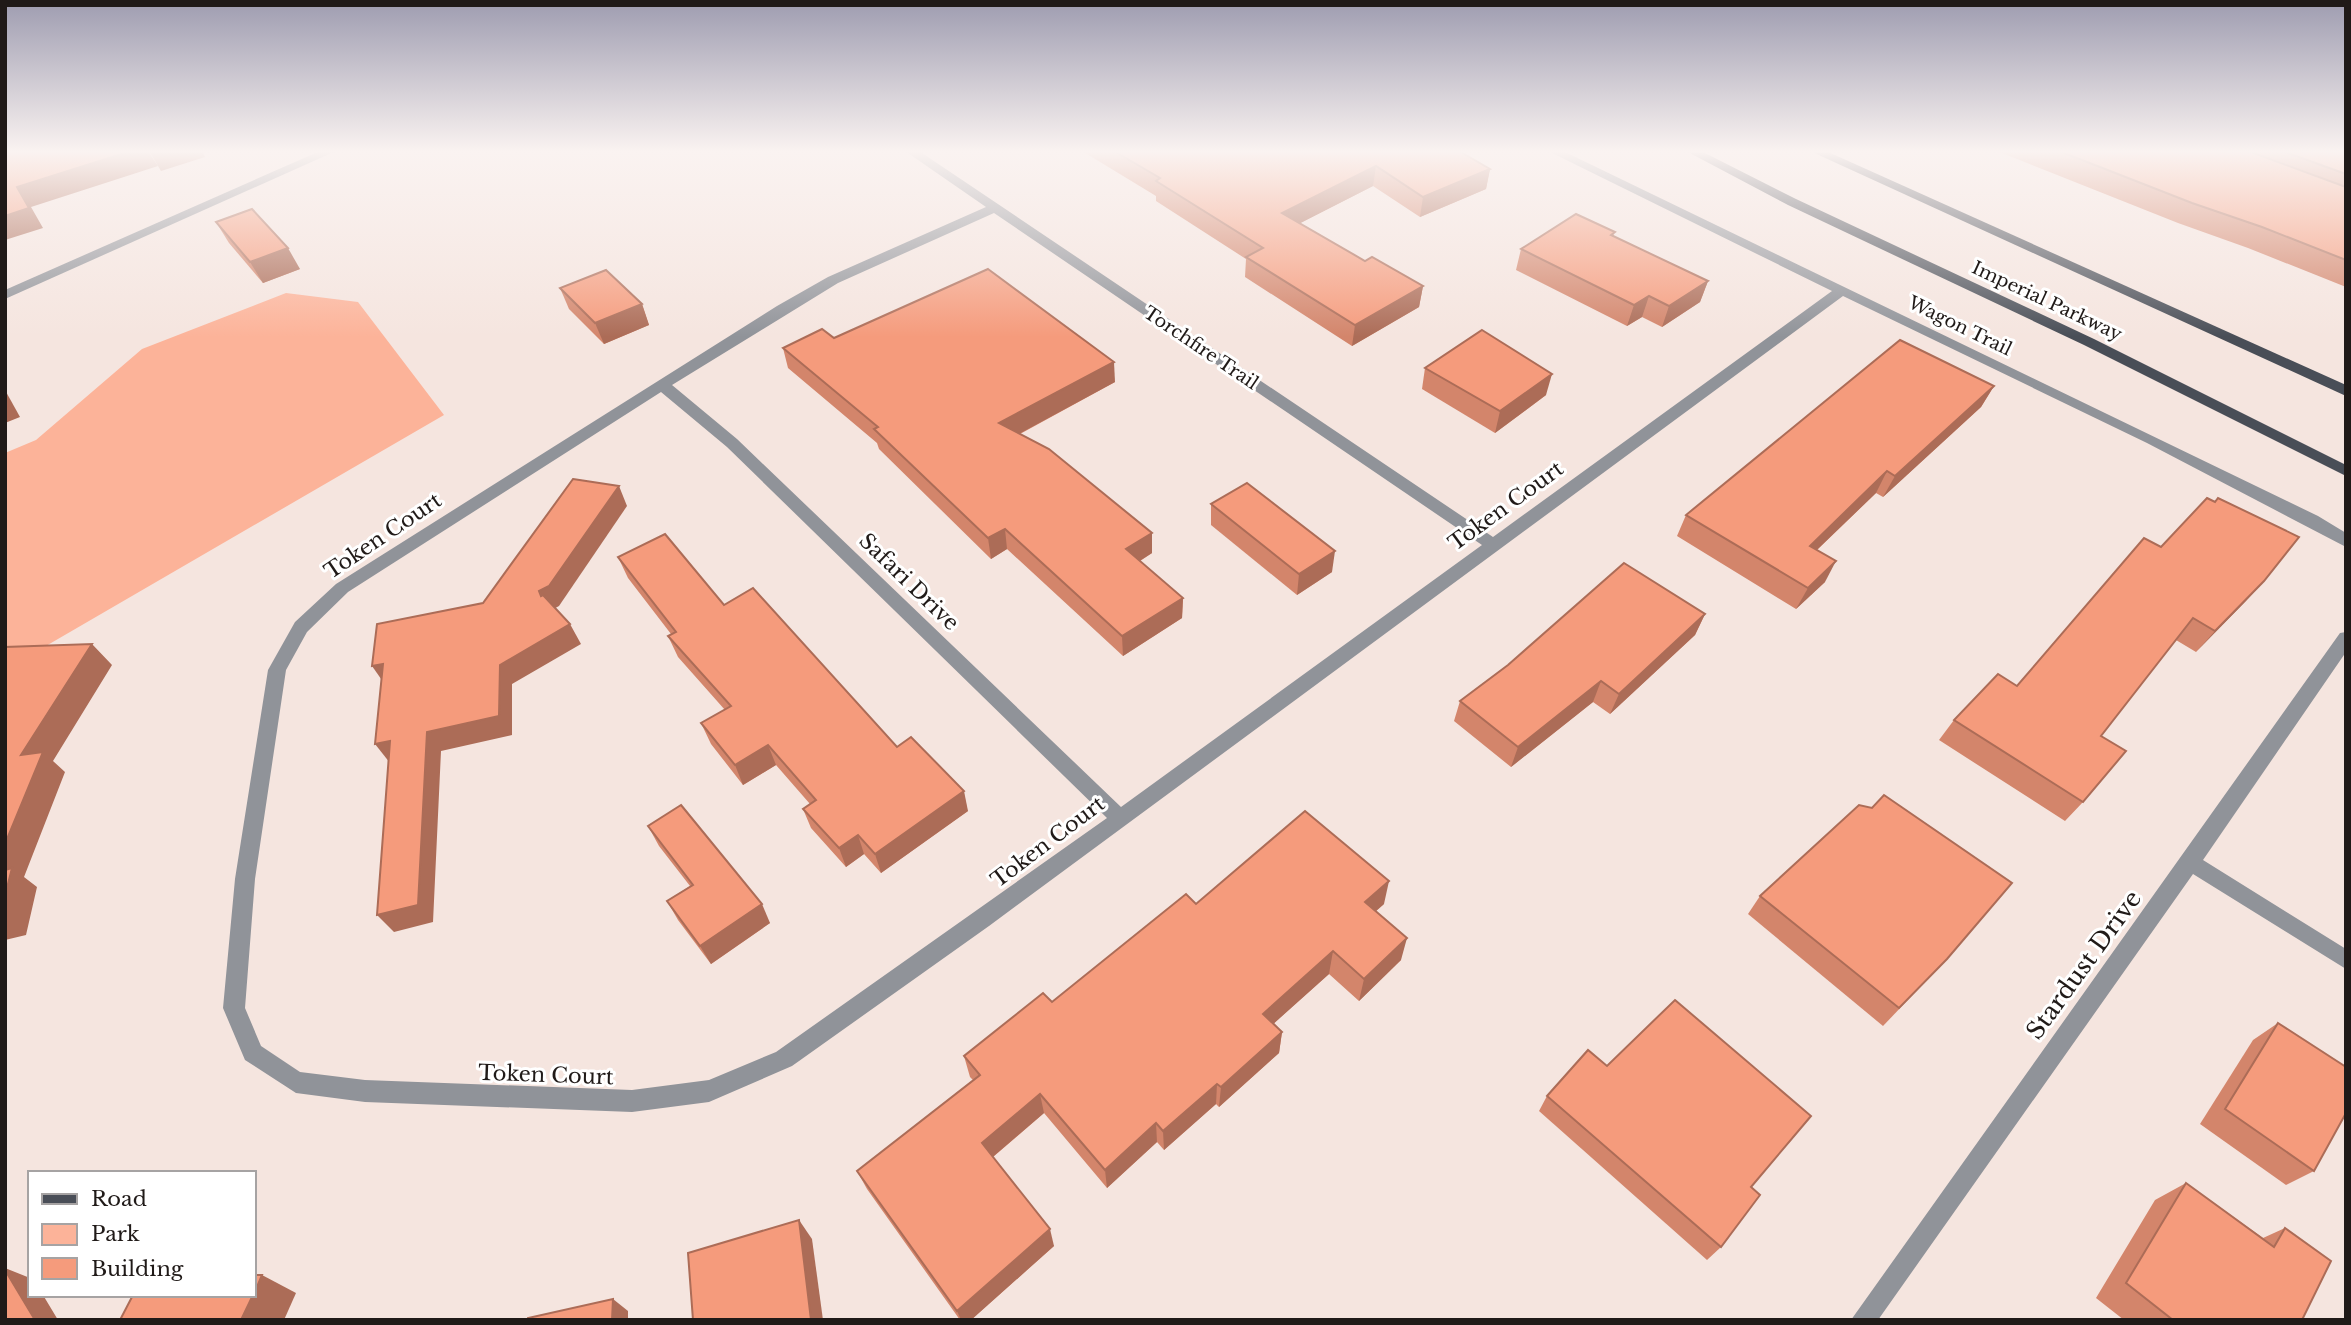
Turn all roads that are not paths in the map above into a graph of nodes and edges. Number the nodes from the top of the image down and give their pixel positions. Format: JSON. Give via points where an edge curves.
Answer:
{"nodes":[{"id":1,"x":190,"y":213,"type":"edge"},
{"id":2,"x":984,"y":213,"type":"edge"},
{"id":3,"x":1002,"y":213,"type":"edge"},
{"id":4,"x":1682,"y":213,"type":"edge"},
{"id":5,"x":1815,"y":213,"type":"edge"},
{"id":6,"x":1953,"y":213,"type":"edge"},
{"id":7,"x":1842,"y":290,"type":"junction"},
{"id":8,"x":5,"y":295,"type":"edge"},
{"id":9,"x":662,"y":385,"type":"junction"},
{"id":10,"x":2346,"y":391,"type":"edge"},
{"id":11,"x":2346,"y":471,"type":"edge"},
{"id":12,"x":2346,"y":541,"type":"edge"},
{"id":13,"x":1492,"y":544,"type":"junction"},
{"id":14,"x":2346,"y":638,"type":"edge"},
{"id":15,"x":1119,"y":817,"type":"junction"},
{"id":16,"x":2190,"y":862,"type":"junction"},
{"id":17,"x":2346,"y":960,"type":"edge"},
{"id":18,"x":1863,"y":1320,"type":"edge"}],
"edges":[{"from":1,"to":8,"type":"street"},
{"from":2,"to":9,"type":"street","name":"Token Court","via":[[833,280]]},
{"from":3,"to":13,"type":"street","name":"Torchfire Trail"},
{"from":4,"to":7,"type":"street","name":"Wagon Trail"},
{"from":5,"to":11,"type":"main road","name":"Imperial Parkway","via":[[2089,342]]},
{"from":6,"to":10,"type":"main road","name":"Imperial Parkway"},
{"from":7,"to":12,"type":"street","name":"Wagon Trail","via":[[2165,446]]},
{"from":7,"to":13,"type":"street","name":"Token Court"},
{"from":9,"to":15,"type":"street","name":"Safari Drive","via":[[732,443]]},
{"from":9,"to":15,"type":"street","name":"Token Court","via":[[342,588],[301,626],[277,670],[245,879],[233,1008],[253,1053],[296,1082],[365,1091],[632,1101],[709,1091],[784,1059]]},
{"from":13,"to":15,"type":"street","name":"Token Court"},
{"from":14,"to":16,"type":"street","name":"Stardust Drive"},
{"from":16,"to":17,"type":"street"},
{"from":16,"to":18,"type":"street","name":"Stardust Drive"}]}
